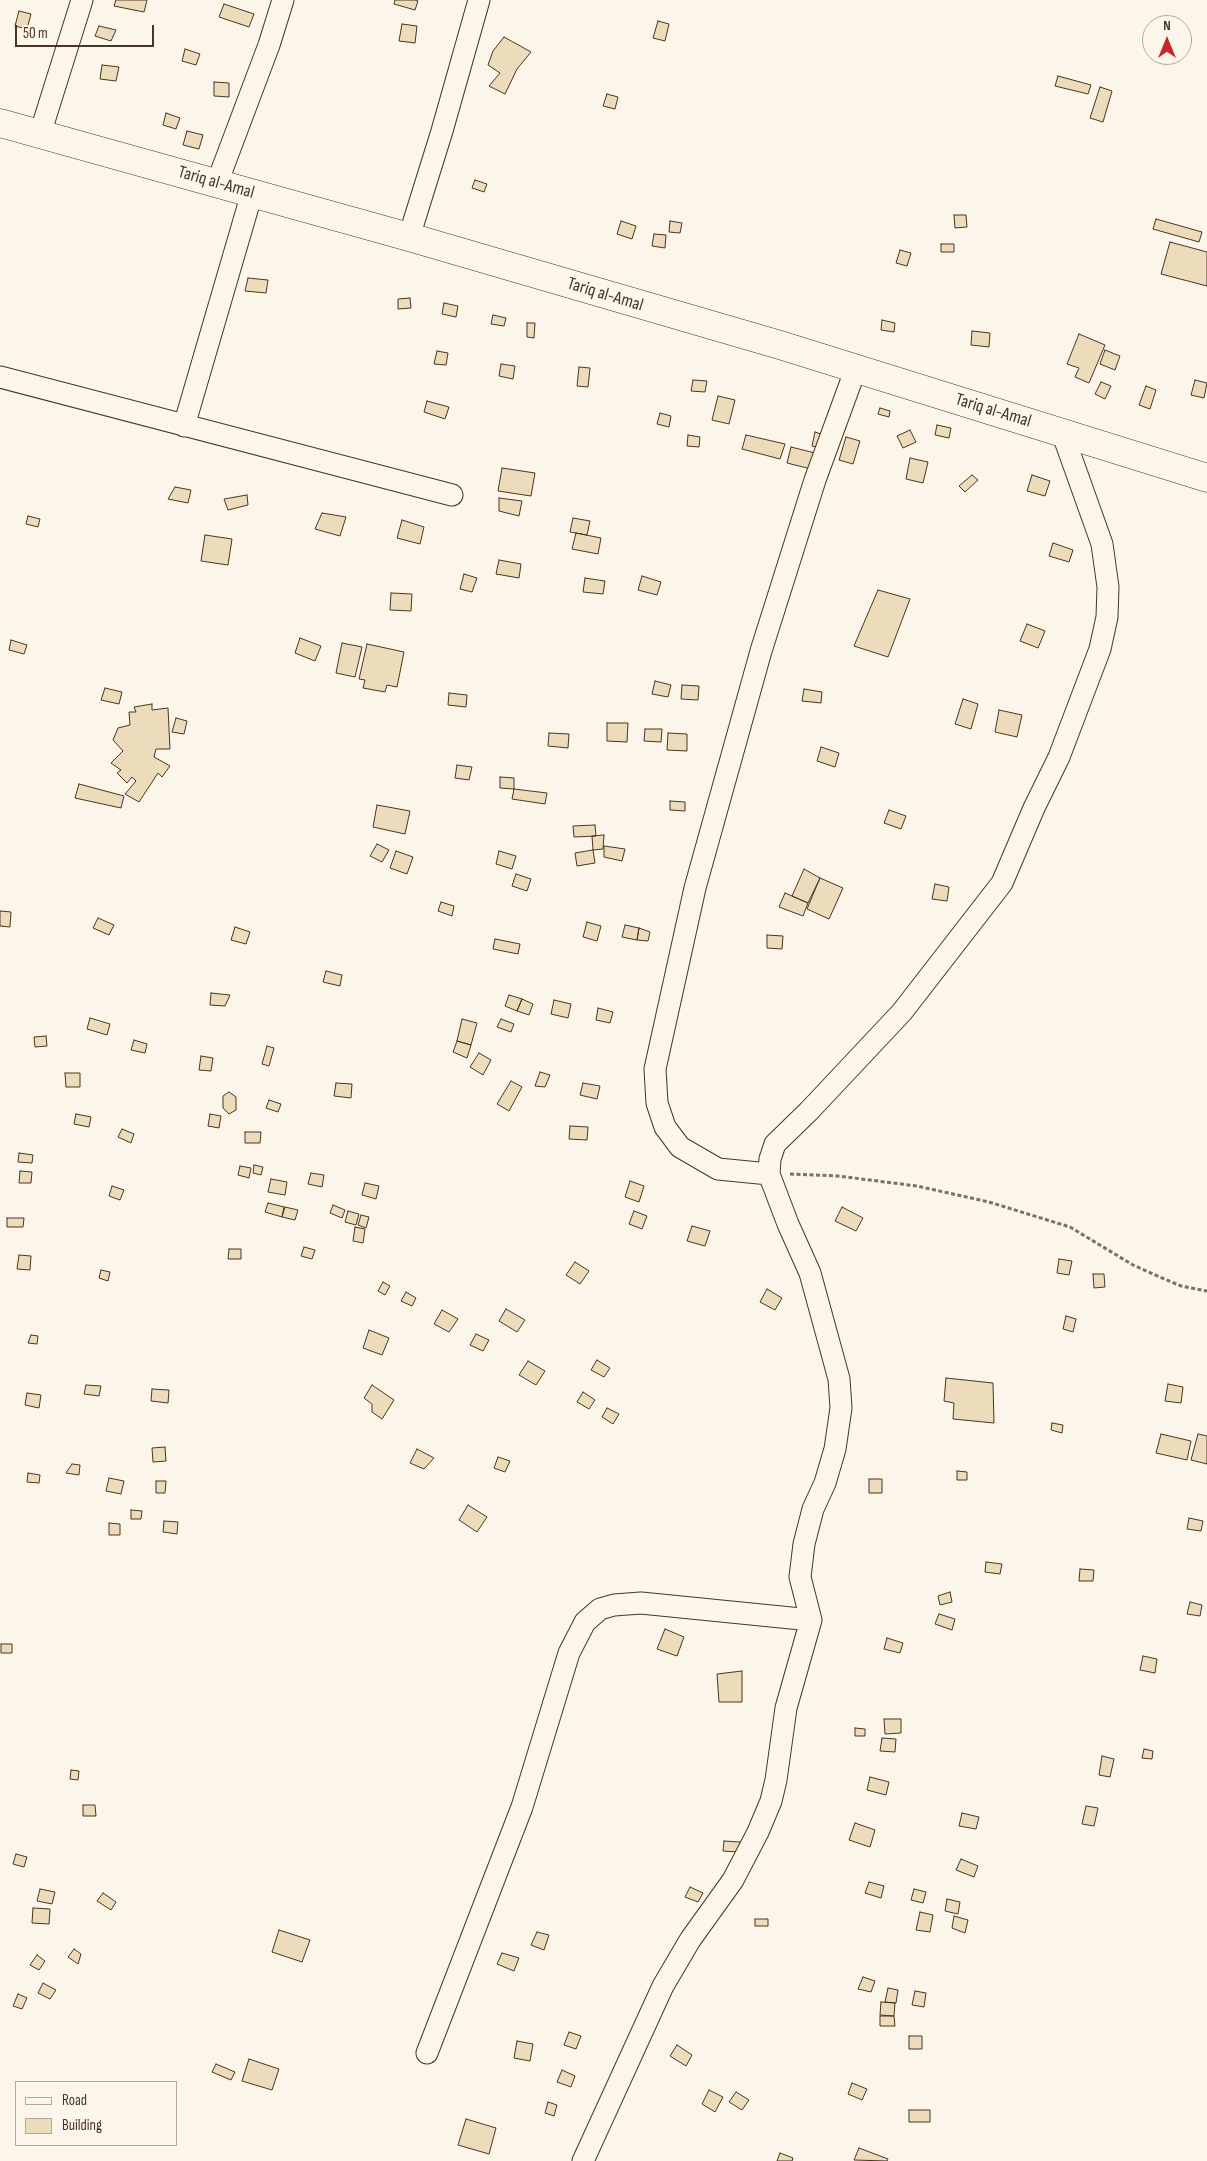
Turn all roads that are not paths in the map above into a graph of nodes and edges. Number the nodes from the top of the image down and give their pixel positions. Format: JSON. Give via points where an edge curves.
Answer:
{"nodes":[{"id":1,"x":82,"y":0,"type":"edge"},
{"id":2,"x":283,"y":0,"type":"edge"},
{"id":3,"x":480,"y":0,"type":"edge"},
{"id":4,"x":0,"y":123,"type":"edge"},
{"id":5,"x":40,"y":134,"type":"junction"},
{"id":6,"x":217,"y":183,"type":"junction"},
{"id":7,"x":252,"y":194,"type":"junction"},
{"id":8,"x":409,"y":236,"type":"junction"},
{"id":9,"x":856,"y":368,"type":"junction"},
{"id":10,"x":0,"y":377,"type":"edge"},
{"id":11,"x":184,"y":426,"type":"junction"},
{"id":12,"x":1062,"y":432,"type":"junction"},
{"id":13,"x":1207,"y":478,"type":"edge"},
{"id":14,"x":452,"y":495,"type":"dead end"},
{"id":15,"x":769,"y":1174,"type":"junction"},
{"id":16,"x":811,"y":1620,"type":"junction"},
{"id":17,"x":427,"y":2052,"type":"dead end"},
{"id":18,"x":583,"y":2161,"type":"edge"}],
"edges":[{"from":1,"to":5,"type":"street"},
{"from":2,"to":6,"type":"street"},
{"from":3,"to":8,"type":"street"},
{"from":4,"to":5,"type":"highway","name":"Tariq al-Amal"},
{"from":5,"to":6,"type":"highway","name":"Tariq al-Amal"},
{"from":6,"to":7,"type":"highway","name":"Tariq al-Amal"},
{"from":7,"to":8,"type":"highway","name":"Tariq al-Amal"},
{"from":7,"to":11,"type":"street"},
{"from":8,"to":9,"type":"highway","name":"Tariq al-Amal"},
{"from":9,"to":12,"type":"highway","name":"Tariq al-Amal"},
{"from":9,"to":15,"type":"street","via":[[814,480],[761,651],[694,888],[655,1069],[657,1103],[664,1126],[680,1147],[718,1169]]},
{"from":10,"to":11,"type":"street"},
{"from":11,"to":14,"type":"street"},
{"from":12,"to":13,"type":"highway","name":"Tariq al-Amal"},
{"from":12,"to":15,"type":"street","via":[[1102,544],[1108,587],[1107,617],[1100,649],[1059,757],[1002,883],[902,1012],[775,1144]]},
{"from":15,"to":16,"type":"street","via":[[810,1273],[839,1379],[841,1408],[836,1448],[813,1509],[800,1577]]},
{"from":16,"to":17,"type":"street","via":[[641,1603],[600,1609],[585,1622],[569,1653],[522,1807]]},
{"from":16,"to":18,"type":"street","via":[[786,1708],[771,1801],[758,1832],[733,1880],[690,1940],[663,1986]]}]}
